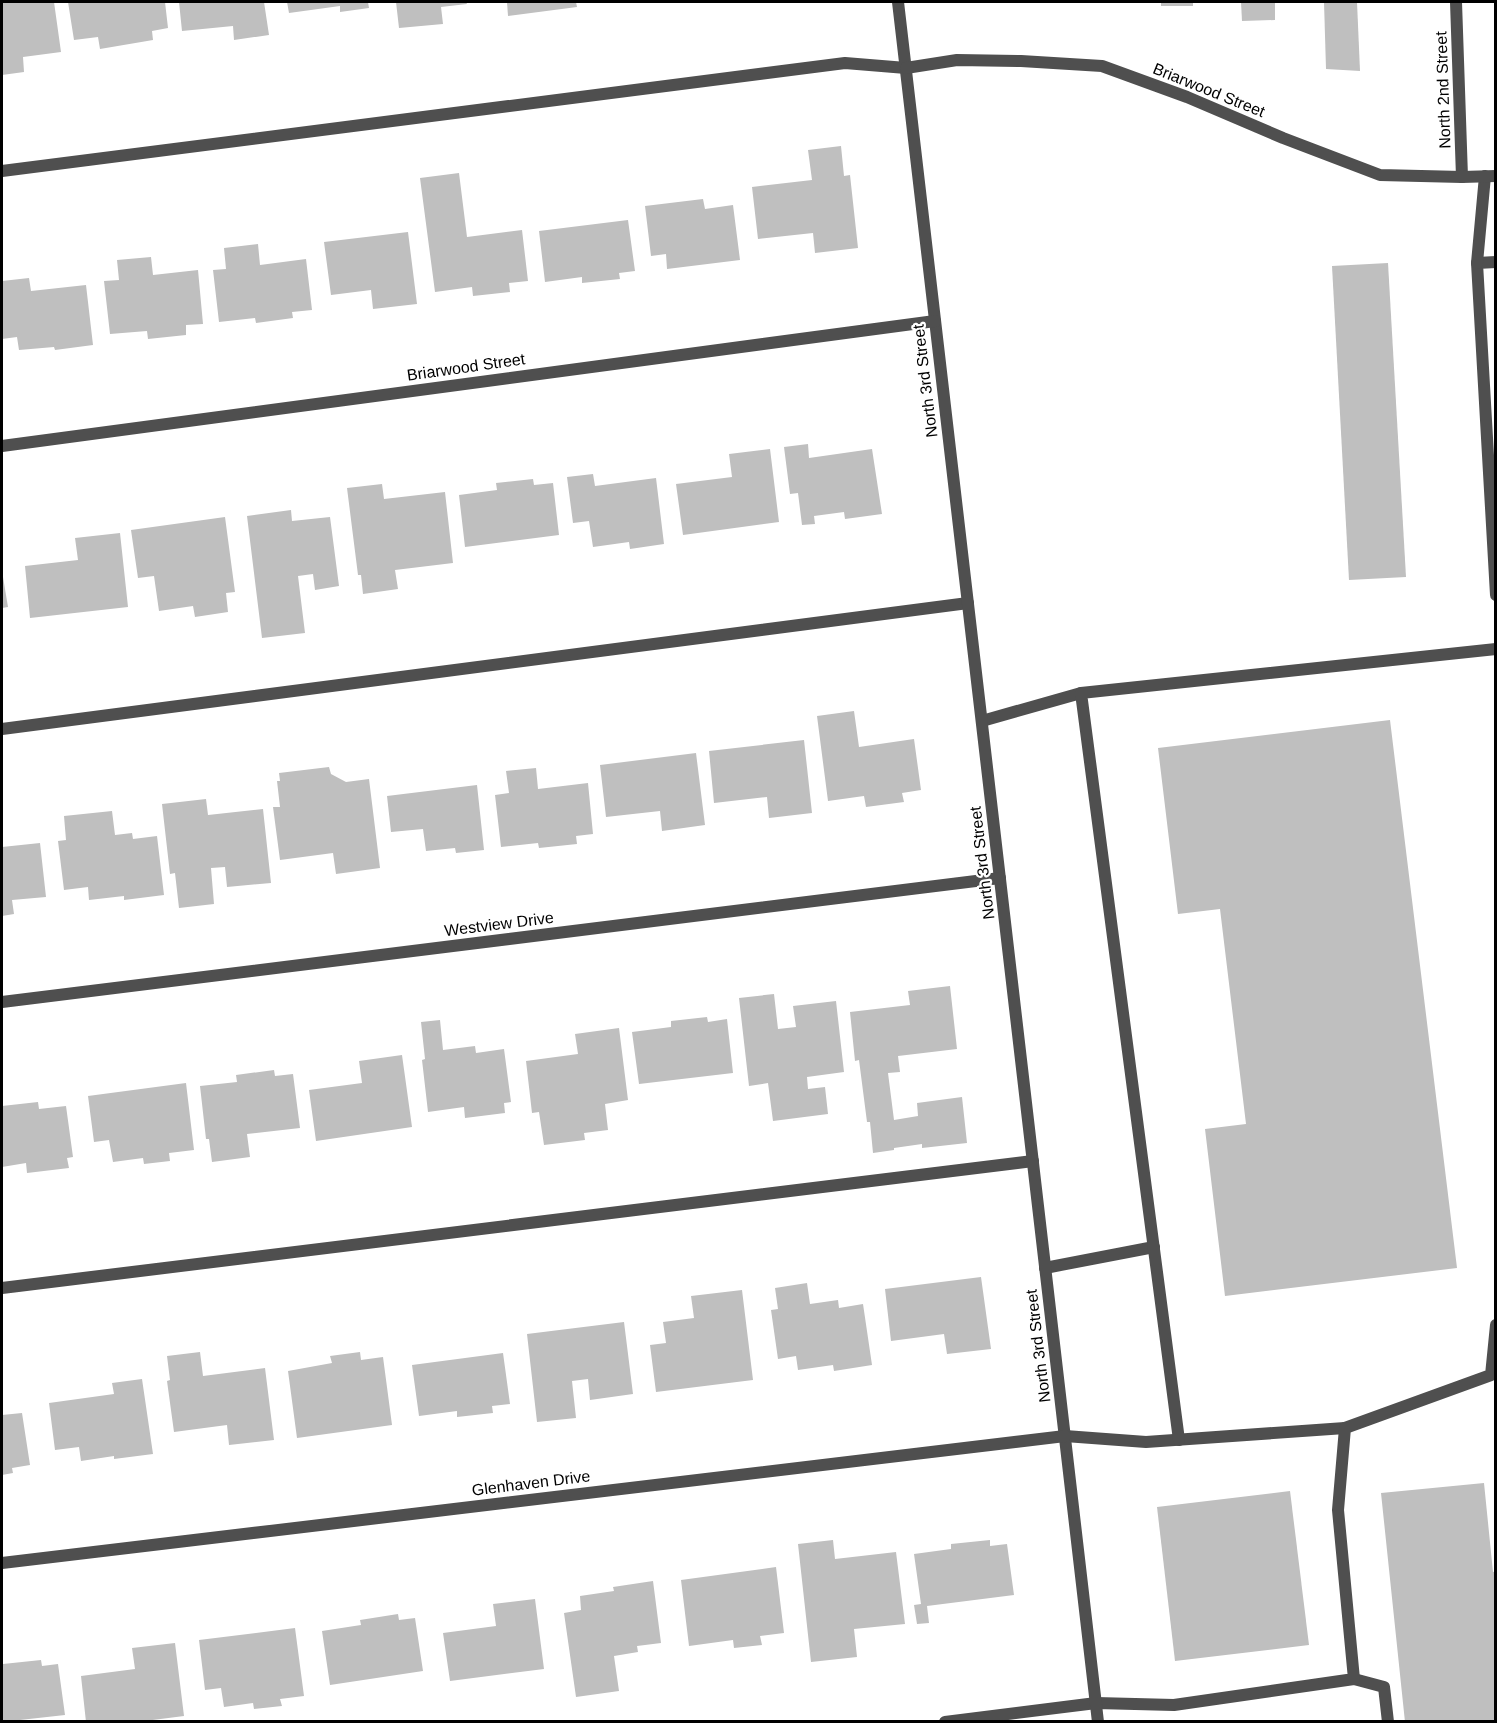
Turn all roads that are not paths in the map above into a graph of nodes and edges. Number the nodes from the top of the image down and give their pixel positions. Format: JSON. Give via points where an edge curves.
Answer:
{"nodes":[{"id":1,"x":898,"y":2,"type":"edge"},
{"id":2,"x":1456,"y":2,"type":"edge"},
{"id":3,"x":906,"y":68,"type":"junction"},
{"id":4,"x":2,"y":171,"type":"edge"},
{"id":5,"x":1490,"y":176,"type":"edge"},
{"id":6,"x":1462,"y":177,"type":"junction"},
{"id":7,"x":1496,"y":262,"type":"edge"},
{"id":8,"x":1477,"y":263,"type":"junction"},
{"id":9,"x":935,"y":321,"type":"junction"},
{"id":10,"x":2,"y":446,"type":"edge"},
{"id":11,"x":1496,"y":595,"type":"edge"},
{"id":12,"x":968,"y":603,"type":"junction"},
{"id":13,"x":1496,"y":649,"type":"edge"},
{"id":14,"x":1081,"y":693,"type":"junction"},
{"id":15,"x":982,"y":721,"type":"junction"},
{"id":16,"x":2,"y":729,"type":"edge"},
{"id":17,"x":1000,"y":878,"type":"junction"},
{"id":18,"x":2,"y":1002,"type":"edge"},
{"id":19,"x":1033,"y":1161,"type":"junction"},
{"id":20,"x":1154,"y":1247,"type":"junction"},
{"id":21,"x":1045,"y":1268,"type":"junction"},
{"id":22,"x":2,"y":1288,"type":"edge"},
{"id":23,"x":1496,"y":1325,"type":"edge"},
{"id":24,"x":1345,"y":1428,"type":"junction"},
{"id":25,"x":1065,"y":1436,"type":"junction"},
{"id":26,"x":1179,"y":1440,"type":"junction"},
{"id":27,"x":2,"y":1563,"type":"edge"},
{"id":28,"x":1354,"y":1679,"type":"junction"},
{"id":29,"x":1096,"y":1703,"type":"junction"},
{"id":30,"x":945,"y":1722,"type":"edge"},
{"id":31,"x":1098,"y":1722,"type":"edge"},
{"id":32,"x":1388,"y":1722,"type":"edge"}],
"edges":[{"from":1,"to":3,"type":"street","name":"North 3rd Street"},
{"from":2,"to":6,"type":"street","name":"North 2nd Street"},
{"from":3,"to":4,"type":"street","name":"Briarwood Street","via":[[845,63]]},
{"from":3,"to":6,"type":"street","name":"Briarwood Street","via":[[957,60],[1102,66],[1380,175]]},
{"from":3,"to":9,"type":"street","name":"North 3rd Street"},
{"from":5,"to":6,"type":"street","name":"Briarwood Street"},
{"from":5,"to":8,"type":"street"},
{"from":7,"to":8,"type":"street"},
{"from":8,"to":11,"type":"street"},
{"from":9,"to":10,"type":"street","name":"Briarwood Street"},
{"from":9,"to":12,"type":"street","name":"North 3rd Street"},
{"from":12,"to":15,"type":"street","name":"North 3rd Street"},
{"from":12,"to":16,"type":"street"},
{"from":13,"to":14,"type":"street"},
{"from":14,"to":15,"type":"street"},
{"from":14,"to":20,"type":"street"},
{"from":15,"to":17,"type":"street","name":"North 3rd Street"},
{"from":17,"to":18,"type":"street","name":"Westview Drive"},
{"from":17,"to":19,"type":"street","name":"North 3rd Street"},
{"from":19,"to":21,"type":"street","name":"North 3rd Street"},
{"from":19,"to":22,"type":"street"},
{"from":20,"to":21,"type":"street"},
{"from":20,"to":26,"type":"street"},
{"from":21,"to":25,"type":"street","name":"North 3rd Street"},
{"from":23,"to":24,"type":"street","name":"Glenhaven Drive","via":[[1491,1375]]},
{"from":24,"to":26,"type":"street","name":"Glenhaven Drive"},
{"from":24,"to":28,"type":"street","via":[[1338,1510]]},
{"from":25,"to":26,"type":"street","name":"Glenhaven Drive","via":[[1146,1442]]},
{"from":25,"to":27,"type":"street","name":"Glenhaven Drive"},
{"from":25,"to":29,"type":"street","name":"North 3rd Street"},
{"from":28,"to":29,"type":"street","via":[[1174,1705]]},
{"from":28,"to":32,"type":"street","via":[[1384,1687]]},
{"from":29,"to":30,"type":"street"},
{"from":29,"to":31,"type":"street","name":"North 3rd Street"}]}
